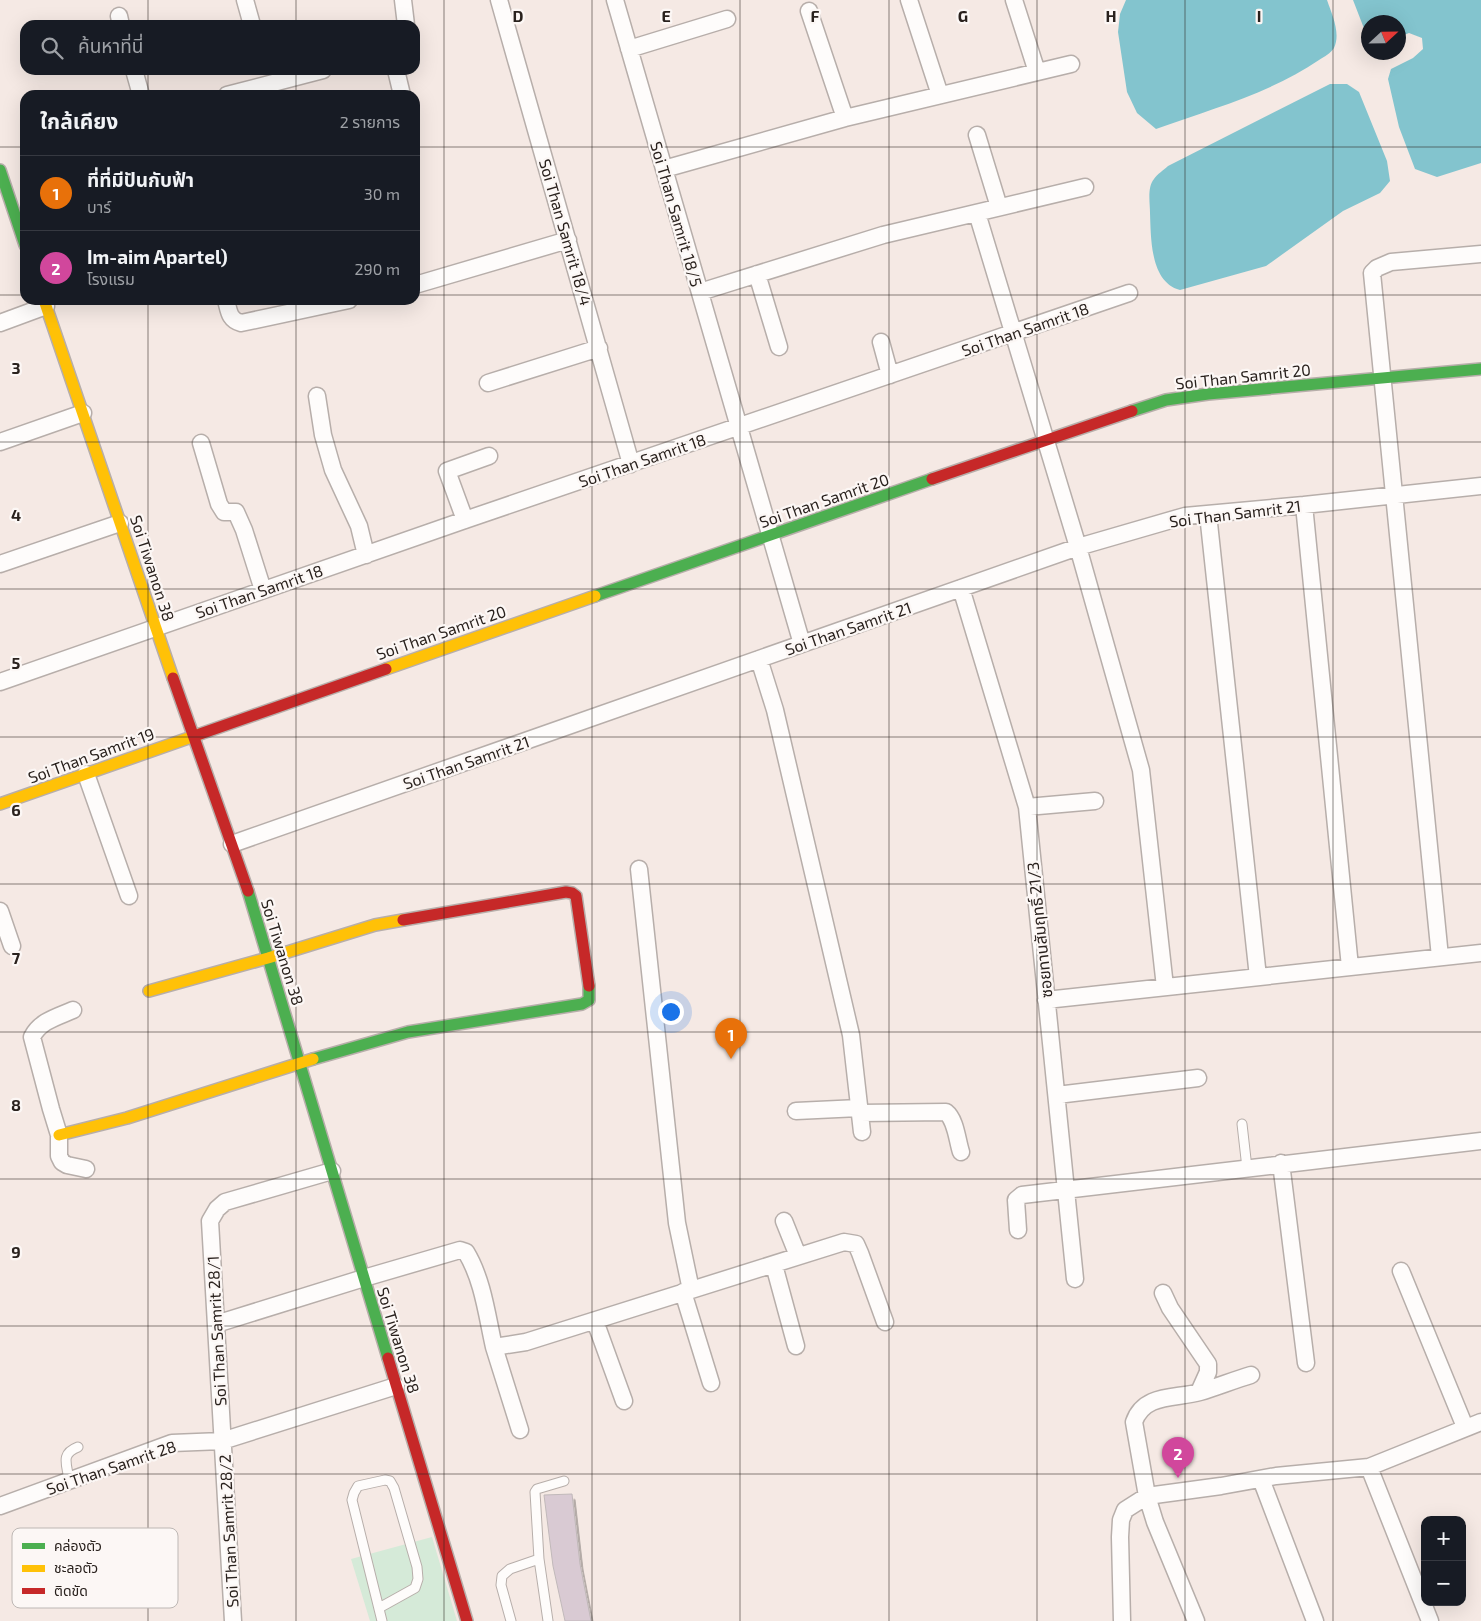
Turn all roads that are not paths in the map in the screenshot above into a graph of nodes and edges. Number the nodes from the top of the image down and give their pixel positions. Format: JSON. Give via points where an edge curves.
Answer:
{"nodes":[{"id":1,"x":246,"y":0,"type":"edge"},
{"id":2,"x":403,"y":0,"type":"edge"},
{"id":3,"x":499,"y":0,"type":"edge"},
{"id":4,"x":615,"y":0,"type":"edge"},
{"id":5,"x":909,"y":0,"type":"edge"},
{"id":6,"x":1014,"y":0,"type":"edge"},
{"id":7,"x":809,"y":11,"type":"dead end"},
{"id":8,"x":727,"y":19,"type":"dead end"},
{"id":9,"x":251,"y":20,"type":"edge"},
{"id":10,"x":405,"y":20,"type":"edge"},
{"id":11,"x":629,"y":49,"type":"junction"},
{"id":12,"x":1071,"y":64,"type":"dead end"},
{"id":13,"x":1037,"y":72,"type":"junction"},
{"id":14,"x":135,"y":75,"type":"edge"},
{"id":15,"x":283,"y":75,"type":"edge"},
{"id":16,"x":397,"y":75,"type":"edge"},
{"id":17,"x":267,"y":77,"type":"edge"},
{"id":18,"x":140,"y":90,"type":"edge"},
{"id":19,"x":238,"y":90,"type":"edge"},
{"id":20,"x":401,"y":90,"type":"edge"},
{"id":21,"x":940,"y":95,"type":"junction"},
{"id":22,"x":845,"y":118,"type":"junction"},
{"id":23,"x":977,"y":135,"type":"dead end"},
{"id":24,"x":664,"y":169,"type":"junction"},
{"id":25,"x":0,"y":170,"type":"edge"},
{"id":26,"x":1085,"y":187,"type":"dead end"},
{"id":27,"x":4,"y":201,"type":"edge"},
{"id":28,"x":999,"y":207,"type":"junction"},
{"id":29,"x":977,"y":213,"type":"junction"},
{"id":30,"x":20,"y":233,"type":"edge"},
{"id":31,"x":568,"y":240,"type":"junction"},
{"id":32,"x":1481,"y":254,"type":"edge"},
{"id":33,"x":757,"y":274,"type":"junction"},
{"id":34,"x":420,"y":284,"type":"edge"},
{"id":35,"x":700,"y":292,"type":"junction"},
{"id":36,"x":1129,"y":293,"type":"dead end"},
{"id":37,"x":40,"y":305,"type":"edge"},
{"id":38,"x":46,"y":305,"type":"edge"},
{"id":39,"x":227,"y":305,"type":"edge"},
{"id":40,"x":325,"y":305,"type":"edge"},
{"id":41,"x":0,"y":323,"type":"edge"},
{"id":42,"x":1014,"y":333,"type":"junction"},
{"id":43,"x":881,"y":342,"type":"dead end"},
{"id":44,"x":779,"y":347,"type":"dead end"},
{"id":45,"x":599,"y":348,"type":"junction"},
{"id":46,"x":1481,"y":369,"type":"edge"},
{"id":47,"x":890,"y":375,"type":"junction"},
{"id":48,"x":1384,"y":379,"type":"junction"},
{"id":49,"x":488,"y":383,"type":"dead end"},
{"id":50,"x":317,"y":396,"type":"dead end"},
{"id":51,"x":83,"y":413,"type":"junction"},
{"id":52,"x":739,"y":427,"type":"junction"},
{"id":53,"x":1046,"y":440,"type":"junction"},
{"id":54,"x":0,"y":442,"type":"edge"},
{"id":55,"x":201,"y":443,"type":"dead end"},
{"id":56,"x":488,"y":456,"type":"dead end"},
{"id":57,"x":632,"y":464,"type":"junction"},
{"id":58,"x":1481,"y":486,"type":"edge"},
{"id":59,"x":1395,"y":495,"type":"junction"},
{"id":60,"x":1304,"y":505,"type":"junction"},
{"id":61,"x":1208,"y":514,"type":"junction"},
{"id":62,"x":464,"y":520,"type":"junction"},
{"id":63,"x":120,"y":522,"type":"junction"},
{"id":64,"x":770,"y":535,"type":"junction"},
{"id":65,"x":1078,"y":547,"type":"junction"},
{"id":66,"x":366,"y":555,"type":"junction"},
{"id":67,"x":0,"y":564,"type":"edge"},
{"id":68,"x":961,"y":588,"type":"junction"},
{"id":69,"x":263,"y":590,"type":"junction"},
{"id":70,"x":155,"y":627,"type":"junction"},
{"id":71,"x":802,"y":644,"type":"junction"},
{"id":72,"x":759,"y":659,"type":"junction"},
{"id":73,"x":0,"y":682,"type":"edge"},
{"id":74,"x":194,"y":736,"type":"junction"},
{"id":75,"x":86,"y":774,"type":"junction"},
{"id":76,"x":1095,"y":801,"type":"dead end"},
{"id":77,"x":0,"y":804,"type":"edge"},
{"id":78,"x":1027,"y":807,"type":"junction"},
{"id":79,"x":232,"y":844,"type":"junction"},
{"id":80,"x":639,"y":868,"type":"dead end"},
{"id":81,"x":129,"y":896,"type":"dead end"},
{"id":82,"x":0,"y":911,"type":"edge"},
{"id":83,"x":12,"y":946,"type":"dead end"},
{"id":84,"x":1481,"y":953,"type":"edge"},
{"id":85,"x":1440,"y":957,"type":"junction"},
{"id":86,"x":268,"y":958,"type":"junction"},
{"id":87,"x":1350,"y":967,"type":"junction"},
{"id":88,"x":1258,"y":977,"type":"junction"},
{"id":89,"x":1164,"y":987,"type":"junction"},
{"id":90,"x":149,"y":992,"type":"dead end"},
{"id":91,"x":1046,"y":1000,"type":"junction"},
{"id":92,"x":73,"y":1010,"type":"dead end"},
{"id":93,"x":300,"y":1063,"type":"junction"},
{"id":94,"x":1198,"y":1078,"type":"dead end"},
{"id":95,"x":1056,"y":1095,"type":"junction"},
{"id":96,"x":859,"y":1110,"type":"junction"},
{"id":97,"x":796,"y":1111,"type":"dead end"},
{"id":98,"x":1242,"y":1124,"type":"dead end"},
{"id":99,"x":862,"y":1132,"type":"dead end"},
{"id":100,"x":59,"y":1135,"type":"junction"},
{"id":101,"x":1481,"y":1142,"type":"edge"},
{"id":102,"x":960,"y":1152,"type":"dead end"},
{"id":103,"x":1280,"y":1164,"type":"junction"},
{"id":104,"x":1247,"y":1168,"type":"junction"},
{"id":105,"x":86,"y":1169,"type":"dead end"},
{"id":106,"x":332,"y":1171,"type":"junction"},
{"id":107,"x":1067,"y":1190,"type":"junction"},
{"id":108,"x":784,"y":1221,"type":"dead end"},
{"id":109,"x":1018,"y":1230,"type":"dead end"},
{"id":110,"x":798,"y":1256,"type":"junction"},
{"id":111,"x":774,"y":1265,"type":"junction"},
{"id":112,"x":1401,"y":1271,"type":"dead end"},
{"id":113,"x":364,"y":1278,"type":"junction"},
{"id":114,"x":1075,"y":1279,"type":"dead end"},
{"id":115,"x":687,"y":1291,"type":"junction"},
{"id":116,"x":1163,"y":1293,"type":"dead end"},
{"id":117,"x":595,"y":1320,"type":"junction"},
{"id":118,"x":885,"y":1322,"type":"dead end"},
{"id":119,"x":216,"y":1324,"type":"junction"},
{"id":120,"x":796,"y":1346,"type":"dead end"},
{"id":121,"x":494,"y":1347,"type":"junction"},
{"id":122,"x":1306,"y":1363,"type":"dead end"},
{"id":123,"x":1251,"y":1375,"type":"dead end"},
{"id":124,"x":711,"y":1383,"type":"dead end"},
{"id":125,"x":396,"y":1386,"type":"junction"},
{"id":126,"x":1199,"y":1392,"type":"junction"},
{"id":127,"x":624,"y":1401,"type":"dead end"},
{"id":128,"x":1477,"y":1424,"type":"edge"},
{"id":129,"x":520,"y":1430,"type":"dead end"},
{"id":130,"x":222,"y":1441,"type":"junction"},
{"id":131,"x":78,"y":1446,"type":"dead end"},
{"id":132,"x":1369,"y":1467,"type":"junction"},
{"id":133,"x":1260,"y":1479,"type":"junction"},
{"id":134,"x":69,"y":1480,"type":"junction"},
{"id":135,"x":564,"y":1481,"type":"dead end"},
{"id":136,"x":1147,"y":1496,"type":"junction"},
{"id":137,"x":0,"y":1506,"type":"edge"},
{"id":138,"x":539,"y":1559,"type":"junction"},
{"id":139,"x":379,"y":1608,"type":"junction"},
{"id":140,"x":233,"y":1621,"type":"edge"},
{"id":141,"x":382,"y":1621,"type":"edge"},
{"id":142,"x":467,"y":1621,"type":"edge"},
{"id":143,"x":511,"y":1621,"type":"edge"},
{"id":144,"x":548,"y":1621,"type":"edge"},
{"id":145,"x":1122,"y":1621,"type":"edge"},
{"id":146,"x":1196,"y":1621,"type":"edge"},
{"id":147,"x":1315,"y":1621,"type":"edge"},
{"id":148,"x":1430,"y":1621,"type":"edge"}],
"edges":[{"from":1,"to":9,"type":"street"},
{"from":2,"to":10,"type":"street"},
{"from":3,"to":31,"type":"street","name":"Soi Than Samrit 18/4"},
{"from":4,"to":11,"type":"street","name":"Soi Than Samrit 18/5"},
{"from":5,"to":21,"type":"street"},
{"from":6,"to":13,"type":"street"},
{"from":7,"to":22,"type":"street"},
{"from":8,"to":11,"type":"street"},
{"from":11,"to":24,"type":"street","name":"Soi Than Samrit 18/5"},
{"from":12,"to":13,"type":"street"},
{"from":13,"to":21,"type":"street"},
{"from":14,"to":18,"type":"street"},
{"from":15,"to":17,"type":"street"},
{"from":16,"to":20,"type":"street"},
{"from":17,"to":19,"type":"street"},
{"from":21,"to":22,"type":"street"},
{"from":22,"to":24,"type":"street"},
{"from":23,"to":28,"type":"street"},
{"from":24,"to":35,"type":"street","name":"Soi Than Samrit 18/5"},
{"from":25,"to":27,"type":"street"},
{"from":26,"to":28,"type":"street"},
{"from":27,"to":30,"type":"street"},
{"from":28,"to":29,"type":"street"},
{"from":29,"to":33,"type":"street","via":[[883,235]]},
{"from":29,"to":42,"type":"street"},
{"from":31,"to":34,"type":"street"},
{"from":31,"to":45,"type":"street","name":"Soi Than Samrit 18/4"},
{"from":32,"to":48,"type":"street","via":[[1391,262],[1372,274]]},
{"from":33,"to":35,"type":"street"},
{"from":33,"to":44,"type":"street"},
{"from":35,"to":52,"type":"street","name":"Soi Than Samrit 18/5"},
{"from":36,"to":42,"type":"street","name":"Soi Than Samrit 18"},
{"from":37,"to":41,"type":"street"},
{"from":38,"to":51,"type":"street","name":"Soi Tiwanon 38"},
{"from":39,"to":40,"type":"street","via":[[231,317],[240,323]]},
{"from":42,"to":47,"type":"street","name":"Soi Than Samrit 18"},
{"from":42,"to":53,"type":"street"},
{"from":43,"to":47,"type":"street"},
{"from":45,"to":49,"type":"street"},
{"from":45,"to":57,"type":"street","name":"Soi Than Samrit 18/4"},
{"from":46,"to":48,"type":"street","name":"Soi Than Samrit 20"},
{"from":47,"to":52,"type":"street","name":"Soi Than Samrit 18"},
{"from":48,"to":53,"type":"street","name":"Soi Than Samrit 20","via":[[1166,400]]},
{"from":48,"to":59,"type":"street"},
{"from":50,"to":66,"type":"street","via":[[333,470],[359,526]]},
{"from":51,"to":54,"type":"street"},
{"from":51,"to":63,"type":"street","name":"Soi Tiwanon 38"},
{"from":52,"to":57,"type":"street","name":"Soi Than Samrit 18"},
{"from":52,"to":64,"type":"street","name":"Soi Than Samrit 18/5"},
{"from":53,"to":64,"type":"street","name":"Soi Than Samrit 20"},
{"from":53,"to":65,"type":"street"},
{"from":55,"to":69,"type":"street","via":[[219,504],[224,512],[236,512]]},
{"from":56,"to":62,"type":"street","via":[[447,471]]},
{"from":57,"to":62,"type":"street","name":"Soi Than Samrit 18"},
{"from":58,"to":59,"type":"street","name":"Soi Than Samrit 21"},
{"from":59,"to":60,"type":"street","name":"Soi Than Samrit 21"},
{"from":59,"to":85,"type":"street"},
{"from":60,"to":61,"type":"street","name":"Soi Than Samrit 21"},
{"from":60,"to":87,"type":"street"},
{"from":61,"to":65,"type":"street","name":"Soi Than Samrit 21","via":[[1164,521]]},
{"from":61,"to":88,"type":"street"},
{"from":62,"to":66,"type":"street","name":"Soi Than Samrit 18"},
{"from":63,"to":67,"type":"street"},
{"from":63,"to":70,"type":"street","name":"Soi Tiwanon 38"},
{"from":64,"to":71,"type":"street","name":"Soi Than Samrit 18/5"},
{"from":64,"to":74,"type":"street","name":"Soi Than Samrit 20"},
{"from":65,"to":68,"type":"street","name":"Soi Than Samrit 21"},
{"from":65,"to":89,"type":"street","via":[[1141,770]]},
{"from":66,"to":69,"type":"street","name":"Soi Than Samrit 18"},
{"from":68,"to":71,"type":"street","name":"Soi Than Samrit 21"},
{"from":68,"to":78,"type":"street","name":"ซอยทานสัมฤทธิ์ 21/3"},
{"from":69,"to":70,"type":"street","name":"Soi Than Samrit 18"},
{"from":70,"to":73,"type":"street","name":"Soi Than Samrit 18"},
{"from":70,"to":74,"type":"street","name":"Soi Tiwanon 38"},
{"from":71,"to":72,"type":"street","name":"Soi Than Samrit 21"},
{"from":72,"to":79,"type":"street","name":"Soi Than Samrit 21"},
{"from":72,"to":96,"type":"street","via":[[775,710],[851,1035]]},
{"from":74,"to":75,"type":"street","name":"Soi Than Samrit 19"},
{"from":74,"to":79,"type":"street","name":"Soi Tiwanon 38"},
{"from":75,"to":77,"type":"street","name":"Soi Than Samrit 19"},
{"from":75,"to":81,"type":"street"},
{"from":76,"to":78,"type":"street"},
{"from":78,"to":91,"type":"street","name":"ซอยทานสัมฤทธิ์ 21/3"},
{"from":79,"to":86,"type":"street","name":"Soi Tiwanon 38"},
{"from":80,"to":115,"type":"street"},
{"from":82,"to":83,"type":"street"},
{"from":84,"to":85,"type":"street"},
{"from":85,"to":87,"type":"street"},
{"from":86,"to":90,"type":"street"},
{"from":86,"to":93,"type":"street","name":"Soi Tiwanon 38"},
{"from":86,"to":93,"type":"street","via":[[375,925],[566,892],[576,896],[589,1000],[582,1004],[408,1032]]},
{"from":87,"to":88,"type":"street"},
{"from":88,"to":89,"type":"street"},
{"from":89,"to":91,"type":"street"},
{"from":91,"to":95,"type":"street","name":"ซอยทานสัมฤทธิ์ 21/3"},
{"from":92,"to":100,"type":"street","via":[[44,1022],[32,1037]]},
{"from":93,"to":100,"type":"street","via":[[127,1118]]},
{"from":93,"to":106,"type":"street","name":"Soi Tiwanon 38"},
{"from":94,"to":95,"type":"street"},
{"from":95,"to":107,"type":"street","name":"ซอยทานสัมฤทธิ์ 21/3"},
{"from":96,"to":97,"type":"street"},
{"from":96,"to":99,"type":"street"},
{"from":96,"to":102,"type":"street","via":[[946,1112],[953,1123]]},
{"from":98,"to":104,"type":"lane"},
{"from":100,"to":105,"type":"street","via":[[62,1162]]},
{"from":101,"to":103,"type":"street"},
{"from":103,"to":104,"type":"street"},
{"from":103,"to":122,"type":"street"},
{"from":104,"to":107,"type":"street"},
{"from":106,"to":113,"type":"street","name":"Soi Tiwanon 38"},
{"from":106,"to":119,"type":"street","name":"Soi Than Samrit 28/1","via":[[225,1202],[217,1209],[210,1221]]},
{"from":107,"to":109,"type":"street","via":[[1018,1197]]},
{"from":107,"to":114,"type":"street","name":"ซอยทานสัมฤทธิ์ 21/3"},
{"from":108,"to":110,"type":"street"},
{"from":110,"to":111,"type":"street"},
{"from":110,"to":118,"type":"street","via":[[844,1242],[856,1244]]},
{"from":111,"to":115,"type":"street"},
{"from":111,"to":120,"type":"street"},
{"from":112,"to":128,"type":"street"},
{"from":113,"to":119,"type":"street"},
{"from":113,"to":121,"type":"street","via":[[460,1250],[466,1252],[484,1299]]},
{"from":113,"to":125,"type":"street","name":"Soi Tiwanon 38"},
{"from":115,"to":117,"type":"street"},
{"from":115,"to":124,"type":"street"},
{"from":116,"to":126,"type":"street","via":[[1208,1364]]},
{"from":117,"to":121,"type":"street","via":[[526,1342]]},
{"from":117,"to":127,"type":"street"},
{"from":119,"to":130,"type":"street","name":"Soi Than Samrit 28/1"},
{"from":121,"to":129,"type":"street"},
{"from":123,"to":126,"type":"street"},
{"from":125,"to":130,"type":"street","name":"Soi Than Samrit 28"},
{"from":125,"to":142,"type":"street","name":"Soi Tiwanon 38"},
{"from":126,"to":136,"type":"street","via":[[1165,1397],[1136,1414],[1134,1422]]},
{"from":128,"to":132,"type":"street"},
{"from":130,"to":134,"type":"street","name":"Soi Than Samrit 28","via":[[172,1443]]},
{"from":130,"to":140,"type":"street","name":"Soi Than Samrit 28/2"},
{"from":131,"to":134,"type":"lane","via":[[69,1450],[66,1456]]},
{"from":132,"to":133,"type":"street"},
{"from":132,"to":148,"type":"street"},
{"from":133,"to":136,"type":"street"},
{"from":133,"to":147,"type":"street"},
{"from":134,"to":137,"type":"street","name":"Soi Than Samrit 28"},
{"from":135,"to":138,"type":"lane","via":[[535,1492]]},
{"from":136,"to":145,"type":"street","via":[[1125,1510],[1121,1520]]},
{"from":136,"to":146,"type":"street"},
{"from":138,"to":143,"type":"lane","via":[[510,1569],[502,1576],[501,1585]]},
{"from":138,"to":144,"type":"lane"},
{"from":139,"to":139,"type":"lane","via":[[352,1500],[358,1486],[386,1480],[394,1488],[418,1579],[415,1588]]},
{"from":139,"to":141,"type":"lane"}]}
